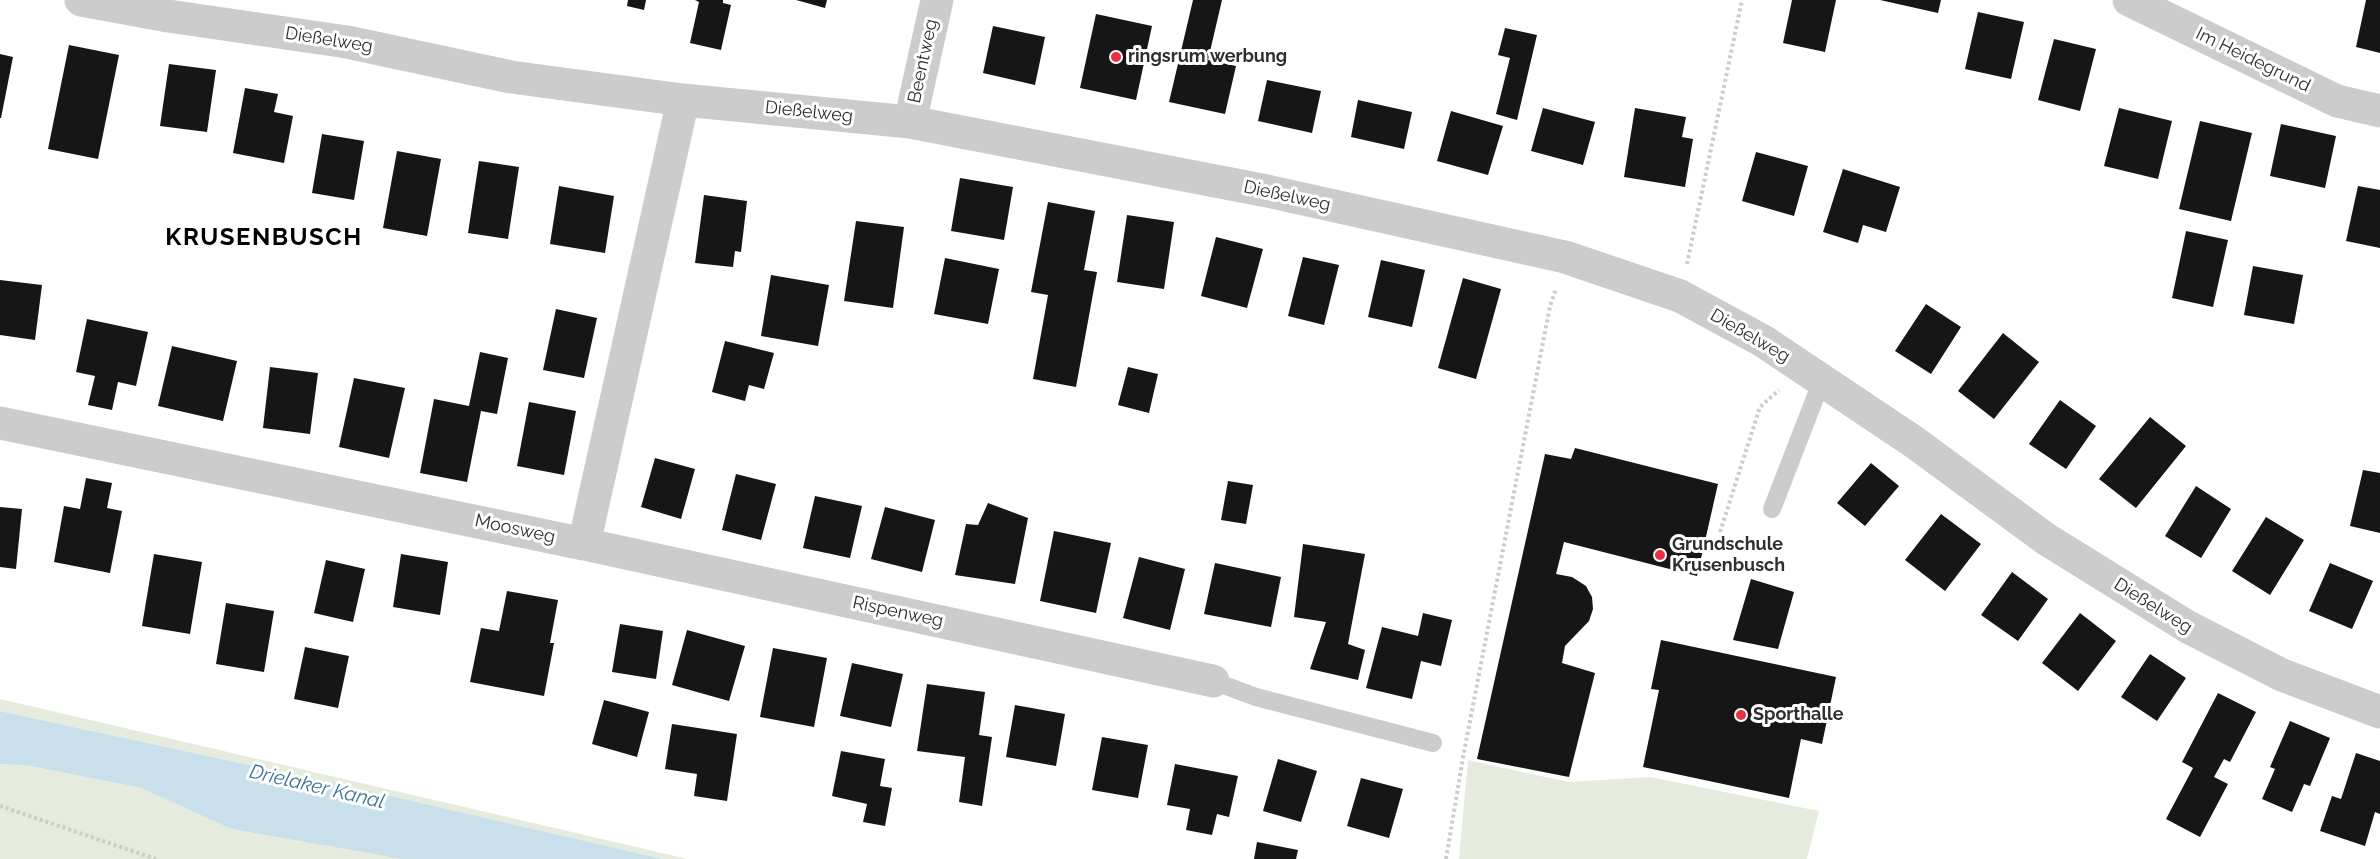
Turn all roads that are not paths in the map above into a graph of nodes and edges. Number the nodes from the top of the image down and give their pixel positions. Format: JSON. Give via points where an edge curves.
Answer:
{"nodes":[{"id":1,"x":81,"y":0,"type":"edge"},
{"id":2,"x":937,"y":0,"type":"edge"},
{"id":3,"x":2129,"y":0,"type":"edge"},
{"id":4,"x":683,"y":100,"type":"junction"},
{"id":5,"x":2380,"y":111,"type":"edge"},
{"id":6,"x":910,"y":122,"type":"junction"},
{"id":7,"x":1813,"y":374,"type":"junction"},
{"id":8,"x":0,"y":423,"type":"edge"},
{"id":9,"x":1772,"y":509,"type":"dead end"},
{"id":10,"x":584,"y":544,"type":"junction"},
{"id":11,"x":1213,"y":681,"type":"joint"},
{"id":12,"x":2380,"y":712,"type":"edge"},
{"id":13,"x":1433,"y":743,"type":"dead end"}],
"edges":[{"from":1,"to":4,"type":"street","name":"Dießelweg","via":[[347,42],[511,76]]},
{"from":2,"to":6,"type":"street","name":"Beentweg"},
{"from":3,"to":5,"type":"street","name":"Im Heidegrund","via":[[2337,100]]},
{"from":4,"to":6,"type":"street","name":"Dießelweg"},
{"from":4,"to":10,"type":"street"},
{"from":6,"to":7,"type":"street","name":"Dießelweg","via":[[1267,192],[1565,257],[1680,296],[1763,341]]},
{"from":7,"to":9,"type":"lane"},
{"from":7,"to":12,"type":"street","name":"Dießelweg","via":[[2046,538],[2188,627],[2282,675]]},
{"from":8,"to":10,"type":"street","name":"Moosweg"},
{"from":10,"to":11,"type":"street","name":"Rispenweg"},
{"from":11,"to":13,"type":"lane","via":[[1256,697]]}]}
